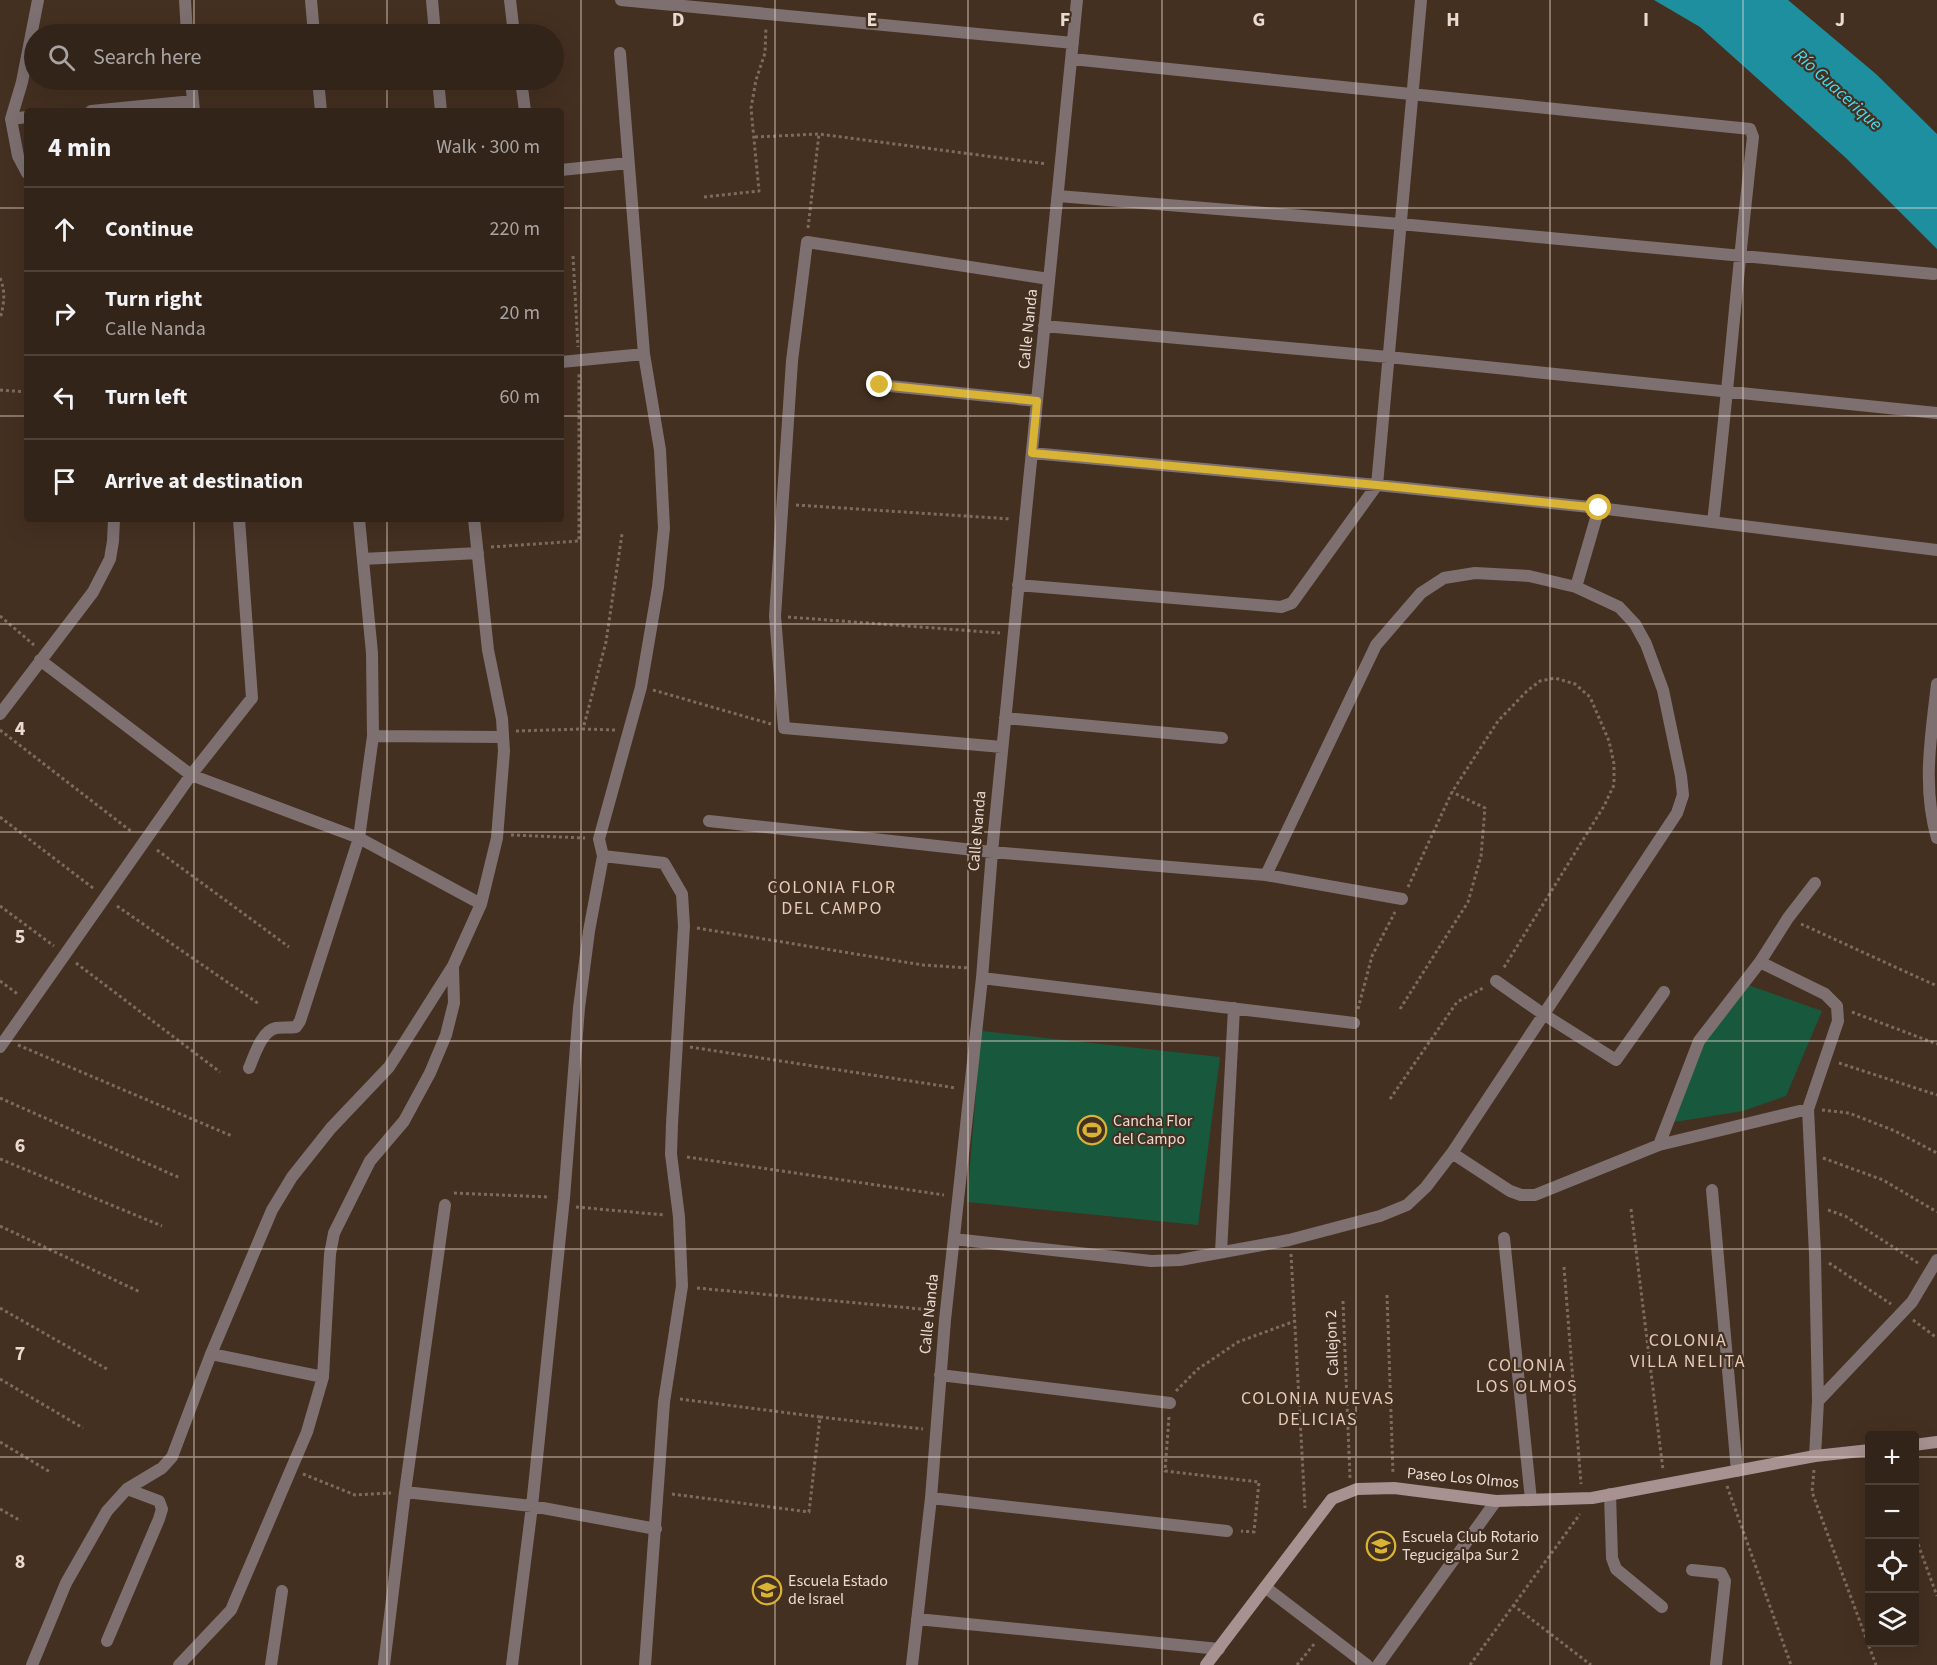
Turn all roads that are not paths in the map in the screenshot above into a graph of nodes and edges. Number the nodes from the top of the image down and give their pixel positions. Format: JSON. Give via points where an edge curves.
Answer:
{"nodes":[{"id":1,"x":38,"y":0,"type":"edge"},
{"id":2,"x":185,"y":0,"type":"edge"},
{"id":3,"x":311,"y":0,"type":"edge"},
{"id":4,"x":432,"y":0,"type":"edge"},
{"id":5,"x":510,"y":0,"type":"edge"},
{"id":6,"x":621,"y":0,"type":"edge"},
{"id":7,"x":1077,"y":0,"type":"edge"},
{"id":8,"x":1421,"y":0,"type":"edge"},
{"id":9,"x":33,"y":24,"type":"edge"},
{"id":10,"x":186,"y":24,"type":"edge"},
{"id":11,"x":313,"y":24,"type":"edge"},
{"id":12,"x":434,"y":24,"type":"edge"},
{"id":13,"x":513,"y":24,"type":"edge"},
{"id":14,"x":1073,"y":43,"type":"junction"},
{"id":15,"x":620,"y":53,"type":"dead end"},
{"id":16,"x":1072,"y":59,"type":"junction"},
{"id":17,"x":24,"y":72,"type":"edge"},
{"id":18,"x":192,"y":90,"type":"edge"},
{"id":19,"x":319,"y":90,"type":"edge"},
{"id":20,"x":439,"y":90,"type":"edge"},
{"id":21,"x":522,"y":90,"type":"edge"},
{"id":22,"x":1412,"y":95,"type":"junction"},
{"id":23,"x":194,"y":106,"type":"edge"},
{"id":24,"x":153,"y":108,"type":"edge"},
{"id":25,"x":321,"y":108,"type":"edge"},
{"id":26,"x":441,"y":108,"type":"edge"},
{"id":27,"x":525,"y":108,"type":"edge"},
{"id":28,"x":24,"y":117,"type":"edge"},
{"id":29,"x":11,"y":119,"type":"junction"},
{"id":30,"x":628,"y":163,"type":"junction"},
{"id":31,"x":24,"y":167,"type":"edge"},
{"id":32,"x":564,"y":170,"type":"edge"},
{"id":33,"x":1058,"y":196,"type":"junction"},
{"id":34,"x":1400,"y":224,"type":"junction"},
{"id":35,"x":1739,"y":257,"type":"junction"},
{"id":36,"x":1934,"y":274,"type":"dead end"},
{"id":37,"x":1049,"y":279,"type":"junction"},
{"id":38,"x":1044,"y":326,"type":"junction"},
{"id":39,"x":644,"y":354,"type":"junction"},
{"id":40,"x":1388,"y":357,"type":"junction"},
{"id":41,"x":564,"y":362,"type":"edge"},
{"id":42,"x":880,"y":385,"type":"dead end"},
{"id":43,"x":1728,"y":392,"type":"junction"},
{"id":44,"x":1037,"y":401,"type":"junction"},
{"id":45,"x":1937,"y":412,"type":"edge"},
{"id":46,"x":1032,"y":453,"type":"junction"},
{"id":47,"x":1377,"y":485,"type":"junction"},
{"id":48,"x":1599,"y":508,"type":"junction"},
{"id":49,"x":114,"y":522,"type":"edge"},
{"id":50,"x":239,"y":522,"type":"edge"},
{"id":51,"x":359,"y":522,"type":"edge"},
{"id":52,"x":474,"y":522,"type":"edge"},
{"id":53,"x":1713,"y":522,"type":"junction"},
{"id":54,"x":478,"y":550,"type":"junction"},
{"id":55,"x":1937,"y":550,"type":"edge"},
{"id":56,"x":363,"y":559,"type":"junction"},
{"id":57,"x":1018,"y":585,"type":"junction"},
{"id":58,"x":1576,"y":586,"type":"junction"},
{"id":59,"x":42,"y":657,"type":"junction"},
{"id":60,"x":1937,"y":684,"type":"edge"},
{"id":61,"x":0,"y":714,"type":"edge"},
{"id":62,"x":1005,"y":718,"type":"junction"},
{"id":63,"x":503,"y":734,"type":"junction"},
{"id":64,"x":373,"y":736,"type":"junction"},
{"id":65,"x":1222,"y":738,"type":"dead end"},
{"id":66,"x":1002,"y":747,"type":"junction"},
{"id":67,"x":191,"y":776,"type":"junction"},
{"id":68,"x":709,"y":821,"type":"dead end"},
{"id":69,"x":359,"y":838,"type":"junction"},
{"id":70,"x":1937,"y":838,"type":"edge"},
{"id":71,"x":992,"y":852,"type":"junction"},
{"id":72,"x":603,"y":856,"type":"junction"},
{"id":73,"x":1266,"y":875,"type":"junction"},
{"id":74,"x":1815,"y":883,"type":"dead end"},
{"id":75,"x":1402,"y":898,"type":"road end"},
{"id":76,"x":481,"y":904,"type":"junction"},
{"id":77,"x":1760,"y":962,"type":"junction"},
{"id":78,"x":453,"y":966,"type":"junction"},
{"id":79,"x":983,"y":973,"type":"junction"},
{"id":80,"x":1496,"y":981,"type":"road end"},
{"id":81,"x":1664,"y":992,"type":"dead end"},
{"id":82,"x":1234,"y":1008,"type":"junction"},
{"id":83,"x":1543,"y":1014,"type":"junction"},
{"id":84,"x":1354,"y":1023,"type":"road end"},
{"id":85,"x":3,"y":1043,"type":"edge"},
{"id":86,"x":249,"y":1068,"type":"dead end"},
{"id":87,"x":1808,"y":1109,"type":"junction"},
{"id":88,"x":1659,"y":1145,"type":"junction"},
{"id":89,"x":1452,"y":1153,"type":"junction"},
{"id":90,"x":1712,"y":1190,"type":"dead end"},
{"id":91,"x":445,"y":1205,"type":"road end"},
{"id":92,"x":1504,"y":1238,"type":"dead end"},
{"id":93,"x":954,"y":1239,"type":"junction"},
{"id":94,"x":1221,"y":1252,"type":"junction"},
{"id":95,"x":1934,"y":1266,"type":"edge"},
{"id":96,"x":211,"y":1354,"type":"junction"},
{"id":97,"x":940,"y":1375,"type":"junction"},
{"id":98,"x":323,"y":1377,"type":"junction"},
{"id":99,"x":1818,"y":1401,"type":"junction"},
{"id":100,"x":1170,"y":1402,"type":"road end"},
{"id":101,"x":1937,"y":1442,"type":"edge"},
{"id":102,"x":1919,"y":1444,"type":"edge"},
{"id":103,"x":1865,"y":1450,"type":"edge"},
{"id":104,"x":1815,"y":1456,"type":"junction"},
{"id":105,"x":1737,"y":1471,"type":"junction"},
{"id":106,"x":127,"y":1489,"type":"junction"},
{"id":107,"x":405,"y":1492,"type":"junction"},
{"id":108,"x":1610,"y":1494,"type":"junction"},
{"id":109,"x":931,"y":1498,"type":"junction"},
{"id":110,"x":1531,"y":1500,"type":"junction"},
{"id":111,"x":1496,"y":1501,"type":"junction"},
{"id":112,"x":532,"y":1506,"type":"junction"},
{"id":113,"x":656,"y":1529,"type":"junction"},
{"id":114,"x":1227,"y":1531,"type":"road end"},
{"id":115,"x":1692,"y":1570,"type":"dead end"},
{"id":116,"x":1265,"y":1587,"type":"junction"},
{"id":117,"x":282,"y":1591,"type":"dead end"},
{"id":118,"x":1662,"y":1607,"type":"dead end"},
{"id":119,"x":917,"y":1619,"type":"junction"},
{"id":120,"x":107,"y":1641,"type":"dead end"},
{"id":121,"x":1219,"y":1649,"type":"junction"},
{"id":122,"x":32,"y":1665,"type":"edge"},
{"id":123,"x":179,"y":1665,"type":"edge"},
{"id":124,"x":271,"y":1665,"type":"edge"},
{"id":125,"x":384,"y":1665,"type":"edge"},
{"id":126,"x":512,"y":1665,"type":"edge"},
{"id":127,"x":645,"y":1665,"type":"edge"},
{"id":128,"x":912,"y":1665,"type":"edge"},
{"id":129,"x":1206,"y":1665,"type":"edge"},
{"id":130,"x":1367,"y":1665,"type":"edge"},
{"id":131,"x":1378,"y":1665,"type":"edge"},
{"id":132,"x":1716,"y":1665,"type":"edge"}],
"edges":[{"from":1,"to":9,"type":"street"},
{"from":2,"to":10,"type":"street"},
{"from":3,"to":11,"type":"street"},
{"from":4,"to":12,"type":"street"},
{"from":5,"to":13,"type":"street"},
{"from":6,"to":14,"type":"street"},
{"from":7,"to":14,"type":"street","name":"Calle Nanda"},
{"from":8,"to":22,"type":"street"},
{"from":14,"to":16,"type":"street","name":"Calle Nanda"},
{"from":15,"to":30,"type":"street"},
{"from":16,"to":22,"type":"street"},
{"from":16,"to":33,"type":"street","name":"Calle Nanda"},
{"from":17,"to":29,"type":"street"},
{"from":18,"to":23,"type":"street"},
{"from":19,"to":25,"type":"street"},
{"from":20,"to":26,"type":"street"},
{"from":21,"to":27,"type":"street"},
{"from":22,"to":34,"type":"street"},
{"from":22,"to":35,"type":"street","via":[[1750,129],[1754,137]]},
{"from":23,"to":24,"type":"street"},
{"from":28,"to":29,"type":"street"},
{"from":29,"to":31,"type":"street"},
{"from":30,"to":32,"type":"street"},
{"from":30,"to":39,"type":"street"},
{"from":33,"to":34,"type":"street"},
{"from":33,"to":37,"type":"street","name":"Calle Nanda"},
{"from":34,"to":35,"type":"street"},
{"from":34,"to":40,"type":"street"},
{"from":35,"to":36,"type":"street"},
{"from":35,"to":43,"type":"street"},
{"from":37,"to":38,"type":"street","name":"Calle Nanda"},
{"from":37,"to":66,"type":"street","via":[[807,242],[792,361],[775,616],[784,728]]},
{"from":38,"to":40,"type":"street"},
{"from":38,"to":44,"type":"street","name":"Calle Nanda"},
{"from":39,"to":41,"type":"street"},
{"from":39,"to":72,"type":"street","via":[[660,450],[664,528],[641,687],[599,839]]},
{"from":40,"to":43,"type":"street"},
{"from":40,"to":47,"type":"street"},
{"from":42,"to":44,"type":"street"},
{"from":43,"to":45,"type":"street"},
{"from":43,"to":53,"type":"street"},
{"from":44,"to":46,"type":"street","name":"Calle Nanda"},
{"from":46,"to":47,"type":"street"},
{"from":46,"to":57,"type":"street","name":"Calle Nanda"},
{"from":47,"to":48,"type":"street"},
{"from":47,"to":57,"type":"street","via":[[1292,603],[1281,608]]},
{"from":48,"to":53,"type":"street"},
{"from":48,"to":58,"type":"street"},
{"from":49,"to":59,"type":"street","via":[[110,559],[93,592]]},
{"from":50,"to":67,"type":"street","via":[[252,698]]},
{"from":51,"to":56,"type":"street"},
{"from":52,"to":54,"type":"street"},
{"from":53,"to":55,"type":"street"},
{"from":54,"to":56,"type":"street"},
{"from":54,"to":63,"type":"street","via":[[488,650]]},
{"from":56,"to":64,"type":"street","via":[[372,653]]},
{"from":57,"to":62,"type":"street","name":"Calle Nanda"},
{"from":58,"to":73,"type":"street","via":[[1529,576],[1475,573],[1444,578],[1421,593],[1376,645]]},
{"from":58,"to":83,"type":"street","via":[[1618,607],[1635,624],[1646,644],[1664,690],[1683,795],[1677,813]]},
{"from":59,"to":61,"type":"street"},
{"from":59,"to":67,"type":"street"},
{"from":60,"to":70,"type":"street","via":[[1928,771]]},
{"from":62,"to":65,"type":"street"},
{"from":62,"to":66,"type":"street","name":"Calle Nanda"},
{"from":63,"to":64,"type":"street"},
{"from":63,"to":76,"type":"street","via":[[497,835]]},
{"from":64,"to":69,"type":"street"},
{"from":66,"to":71,"type":"street","name":"Calle Nanda"},
{"from":67,"to":69,"type":"street"},
{"from":67,"to":85,"type":"street"},
{"from":68,"to":71,"type":"street"},
{"from":69,"to":76,"type":"street"},
{"from":69,"to":86,"type":"street","via":[[300,1021],[296,1027],[270,1031]]},
{"from":71,"to":73,"type":"street"},
{"from":71,"to":79,"type":"street","name":"Calle Nanda"},
{"from":72,"to":112,"type":"street","via":[[579,1008]]},
{"from":72,"to":113,"type":"street","via":[[664,863],[682,894],[684,926],[671,1154],[682,1286],[665,1397]]},
{"from":73,"to":75,"type":"street"},
{"from":74,"to":77,"type":"street"},
{"from":76,"to":78,"type":"street"},
{"from":77,"to":87,"type":"street","via":[[1825,994],[1837,1006],[1838,1021]]},
{"from":77,"to":88,"type":"street","via":[[1699,1041]]},
{"from":78,"to":96,"type":"street","via":[[389,1067],[292,1176],[272,1210]]},
{"from":78,"to":98,"type":"street","via":[[454,1004],[430,1072],[404,1120],[370,1161],[334,1233]]},
{"from":79,"to":82,"type":"street"},
{"from":79,"to":93,"type":"street","name":"Calle Nanda"},
{"from":80,"to":83,"type":"street"},
{"from":81,"to":83,"type":"street","via":[[1616,1060]]},
{"from":82,"to":84,"type":"street"},
{"from":82,"to":94,"type":"street"},
{"from":83,"to":89,"type":"street"},
{"from":87,"to":88,"type":"street"},
{"from":87,"to":99,"type":"street"},
{"from":88,"to":89,"type":"street","via":[[1535,1195],[1510,1191]]},
{"from":89,"to":94,"type":"street","via":[[1407,1205],[1289,1240]]},
{"from":90,"to":105,"type":"street"},
{"from":91,"to":107,"type":"street"},
{"from":92,"to":110,"type":"street"},
{"from":93,"to":94,"type":"street","via":[[1151,1261]]},
{"from":93,"to":97,"type":"street","name":"Calle Nanda"},
{"from":95,"to":99,"type":"street","via":[[1912,1302]]},
{"from":96,"to":98,"type":"street"},
{"from":96,"to":106,"type":"street","via":[[172,1457]]},
{"from":97,"to":100,"type":"street"},
{"from":97,"to":109,"type":"street","name":"Calle Nanda"},
{"from":98,"to":123,"type":"street","via":[[307,1432],[231,1610]]},
{"from":99,"to":104,"type":"street"},
{"from":101,"to":102,"type":"street"},
{"from":103,"to":104,"type":"street","name":"Paseo Los Olmos"},
{"from":104,"to":105,"type":"street","name":"Paseo Los Olmos"},
{"from":105,"to":108,"type":"street","name":"Paseo Los Olmos"},
{"from":106,"to":120,"type":"street","via":[[159,1500],[162,1509]]},
{"from":106,"to":122,"type":"street","via":[[106,1511],[66,1583]]},
{"from":107,"to":112,"type":"street"},
{"from":107,"to":125,"type":"street"},
{"from":108,"to":110,"type":"street","name":"Paseo Los Olmos"},
{"from":108,"to":118,"type":"street","via":[[1612,1558],[1616,1569]]},
{"from":109,"to":114,"type":"street"},
{"from":109,"to":119,"type":"street","name":"Calle Nanda"},
{"from":110,"to":111,"type":"street","name":"Paseo Los Olmos"},
{"from":111,"to":116,"type":"street","name":"Paseo Los Olmos","via":[[1394,1488],[1351,1491],[1332,1499]]},
{"from":111,"to":131,"type":"street"},
{"from":112,"to":113,"type":"street"},
{"from":112,"to":126,"type":"street"},
{"from":113,"to":127,"type":"street"},
{"from":115,"to":132,"type":"street","via":[[1721,1573],[1725,1581]]},
{"from":116,"to":121,"type":"street","name":"Paseo Los Olmos"},
{"from":116,"to":130,"type":"street"},
{"from":117,"to":124,"type":"street"},
{"from":119,"to":121,"type":"street"},
{"from":119,"to":128,"type":"street","name":"Calle Nanda"},
{"from":121,"to":129,"type":"street","name":"Paseo Los Olmos"}]}
